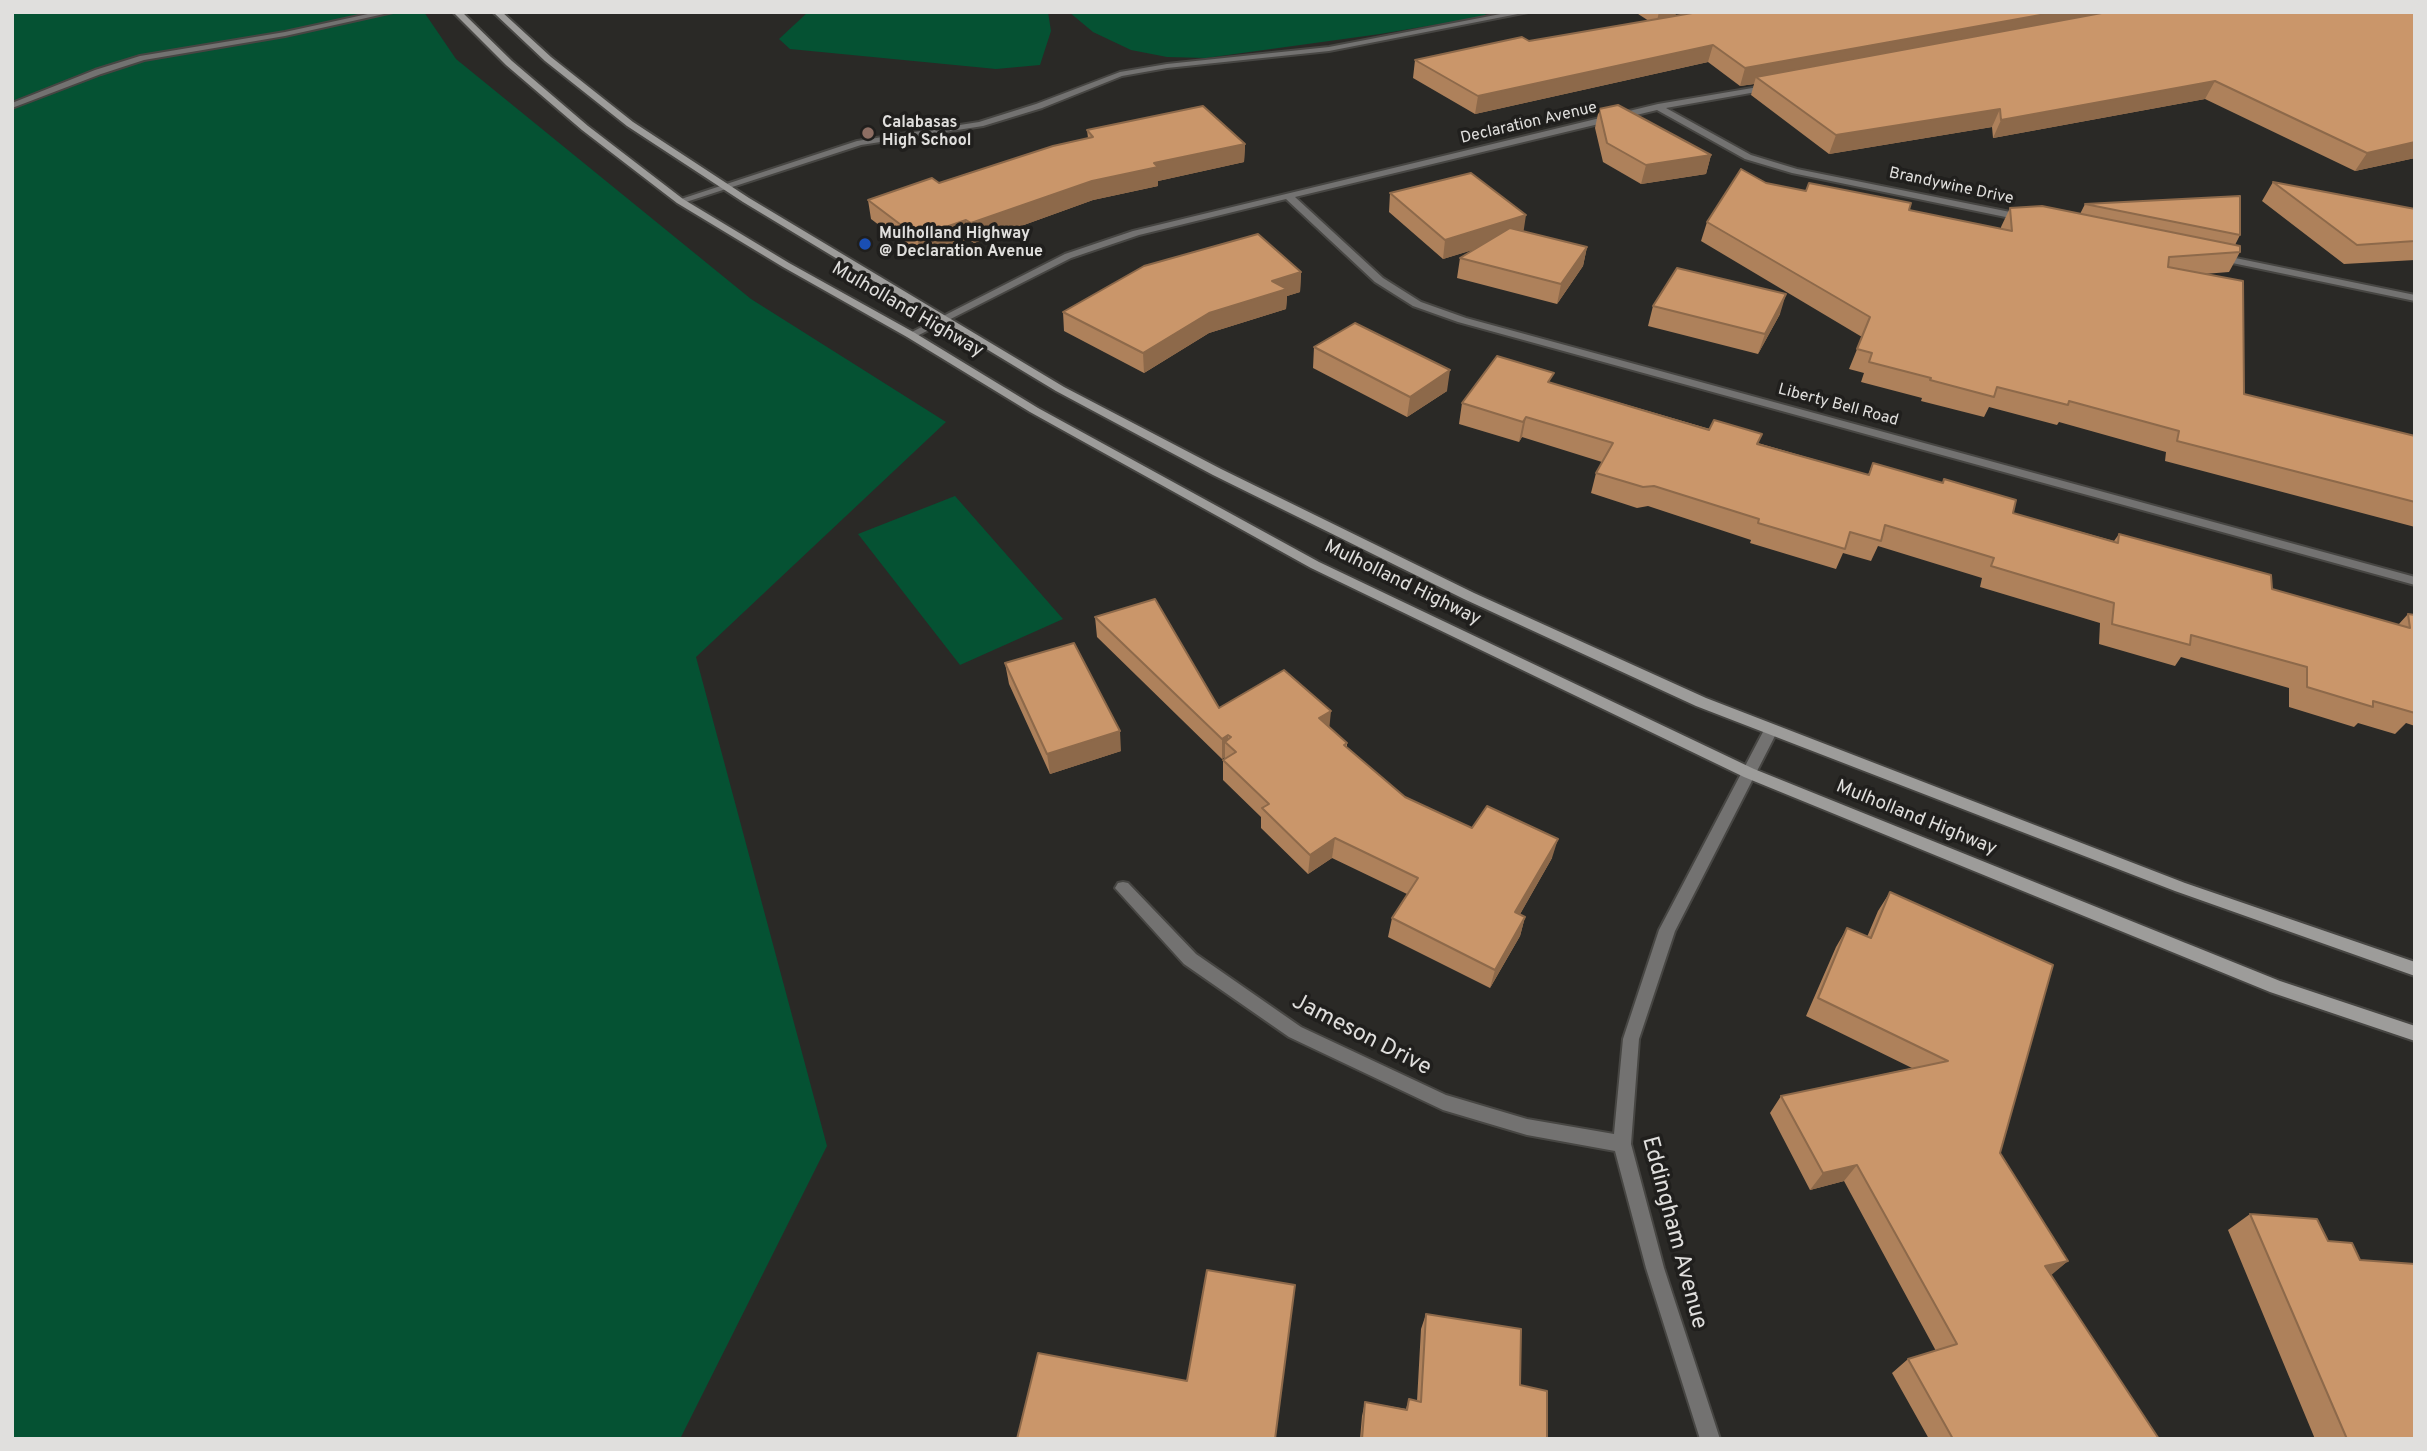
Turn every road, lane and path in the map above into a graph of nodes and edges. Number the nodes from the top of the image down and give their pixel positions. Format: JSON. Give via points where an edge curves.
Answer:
{"nodes":[{"id":1,"x":390,"y":12,"type":"edge"},
{"id":2,"x":457,"y":12,"type":"edge"},
{"id":3,"x":497,"y":12,"type":"edge"},
{"id":4,"x":1524,"y":12,"type":"edge"},
{"id":5,"x":1780,"y":85,"type":"edge"},
{"id":6,"x":12,"y":106,"type":"edge"},
{"id":7,"x":1658,"y":107,"type":"junction"},
{"id":8,"x":725,"y":185,"type":"junction"},
{"id":9,"x":1287,"y":196,"type":"junction"},
{"id":10,"x":680,"y":201,"type":"junction"},
{"id":11,"x":2037,"y":221,"type":"edge"},
{"id":12,"x":2199,"y":254,"type":"edge"},
{"id":13,"x":2415,"y":298,"type":"edge"},
{"id":14,"x":943,"y":318,"type":"junction"},
{"id":15,"x":911,"y":335,"type":"junction"},
{"id":16,"x":2415,"y":580,"type":"edge"},
{"id":17,"x":1771,"y":730,"type":"junction"},
{"id":18,"x":1749,"y":773,"type":"junction"},
{"id":19,"x":1123,"y":888,"type":"dead end"},
{"id":20,"x":2415,"y":969,"type":"edge"},
{"id":21,"x":2415,"y":1034,"type":"edge"},
{"id":22,"x":1622,"y":1144,"type":"junction"},
{"id":23,"x":1710,"y":1439,"type":"edge"}],
"edges":[{"from":1,"to":6,"type":"street","via":[[143,58]]},
{"from":2,"to":10,"type":"main road","name":"Mulholland Highway","via":[[585,128]]},
{"from":3,"to":8,"type":"main road","name":"Mulholland Highway","via":[[630,124]]},
{"from":4,"to":8,"type":"street","via":[[1329,49],[1120,74],[981,124],[860,143]]},
{"from":5,"to":7,"type":"street","name":"Declaration Avenue"},
{"from":7,"to":9,"type":"street","name":"Declaration Avenue"},
{"from":7,"to":11,"type":"street","name":"Brandywine Drive","via":[[1748,157],[1795,172]]},
{"from":8,"to":10,"type":"street"},
{"from":8,"to":14,"type":"main road","name":"Mulholland Highway"},
{"from":9,"to":14,"type":"street","name":"Declaration Avenue","via":[[1136,233],[1068,256]]},
{"from":9,"to":16,"type":"street","name":"Liberty Bell Road","via":[[1379,280],[1417,304],[1462,320]]},
{"from":10,"to":15,"type":"main road","name":"Mulholland Highway"},
{"from":12,"to":13,"type":"street"},
{"from":14,"to":15,"type":"street","name":"Declaration Avenue"},
{"from":14,"to":17,"type":"main road","name":"Mulholland Highway","via":[[1060,389],[1217,472],[1469,596]]},
{"from":15,"to":18,"type":"main road","name":"Mulholland Highway","via":[[1034,410],[1315,565]]},
{"from":17,"to":18,"type":"street","name":"Eddingham Avenue"},
{"from":17,"to":20,"type":"main road","name":"Mulholland Highway","via":[[2180,887]]},
{"from":18,"to":21,"type":"main road","name":"Mulholland Highway","via":[[2263,982]]},
{"from":18,"to":22,"type":"street","name":"Eddingham Avenue","via":[[1667,930],[1631,1039]]},
{"from":19,"to":22,"type":"street","name":"Jameson Drive","via":[[1189,959],[1295,1032],[1443,1102],[1527,1127]]},
{"from":22,"to":23,"type":"street","name":"Eddingham Avenue","via":[[1655,1268]]}]}
